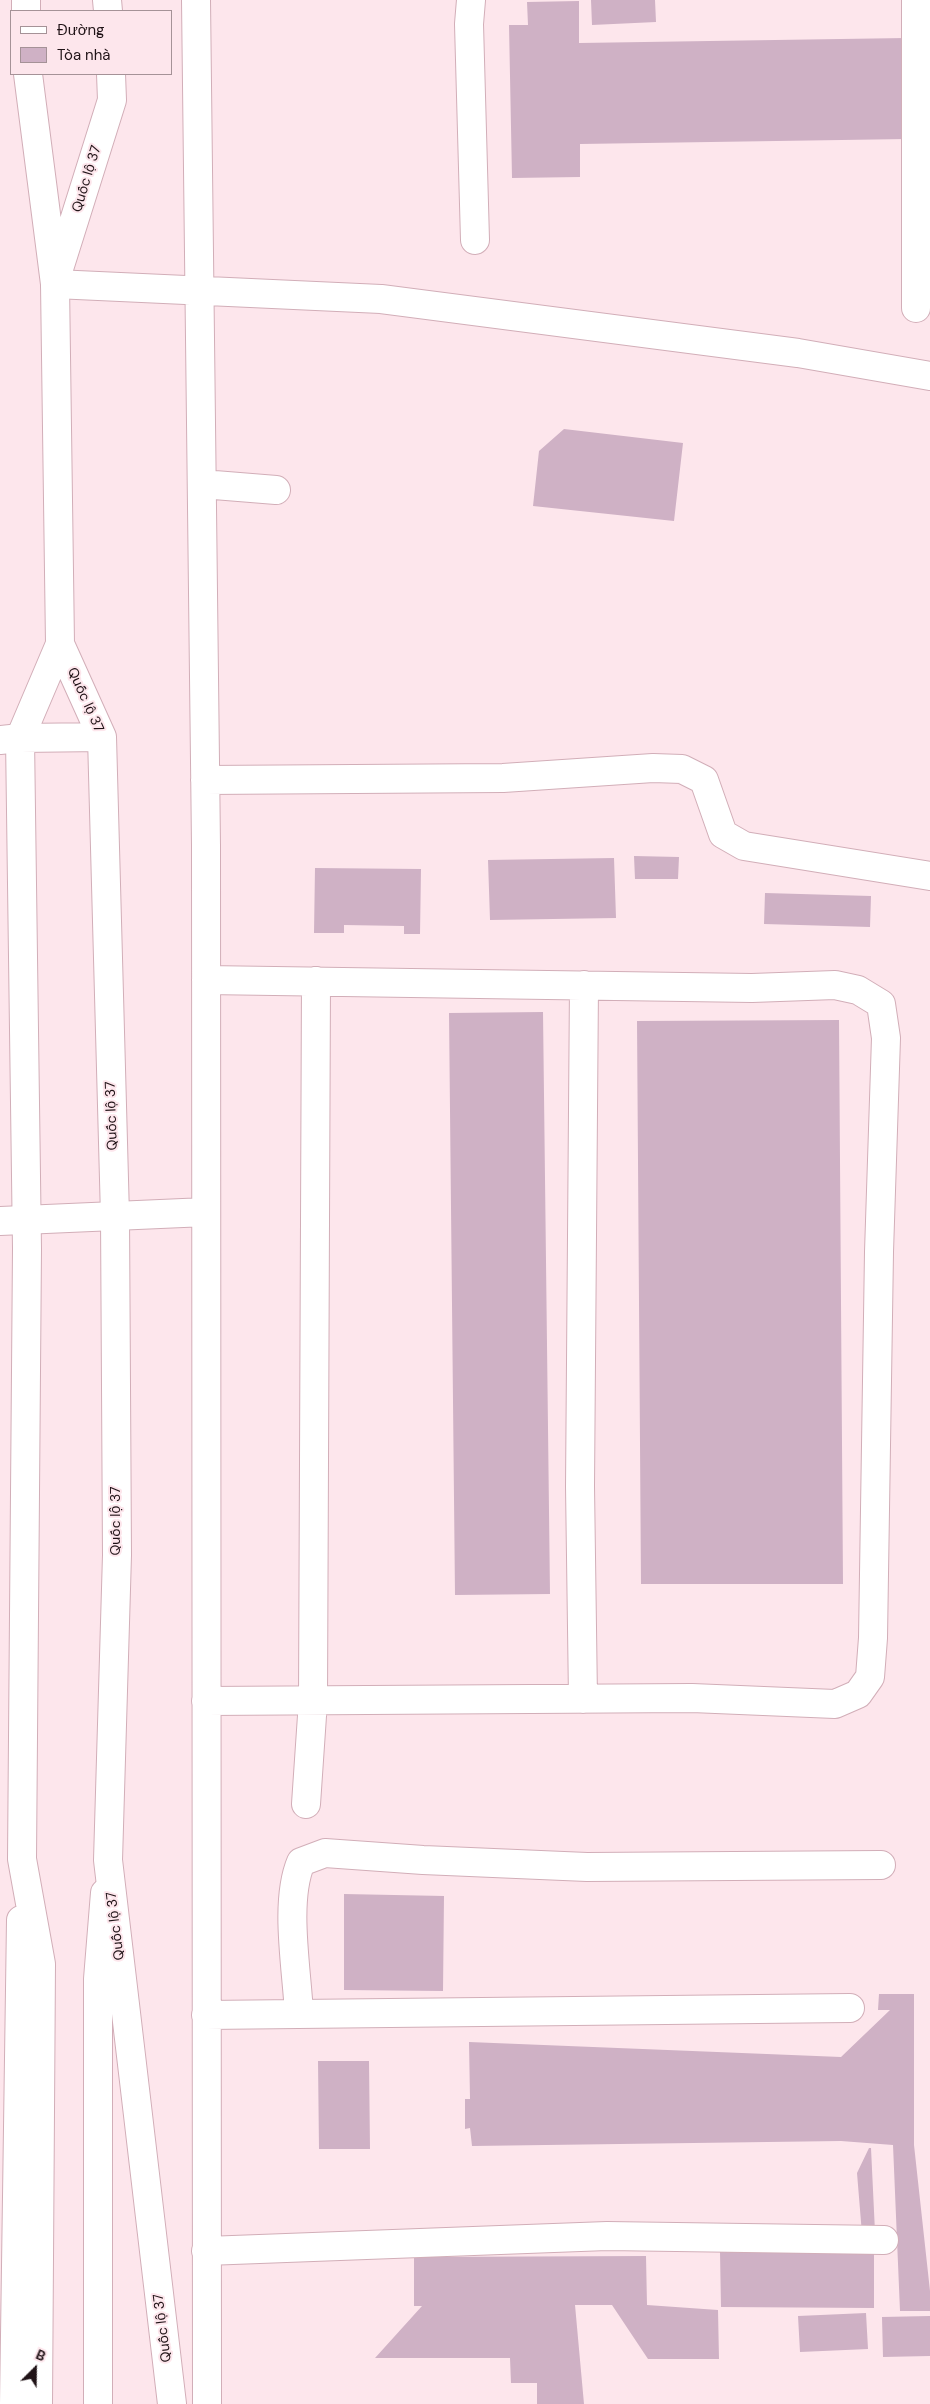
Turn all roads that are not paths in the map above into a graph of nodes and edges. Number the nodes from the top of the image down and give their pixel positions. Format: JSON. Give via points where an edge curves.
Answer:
{"nodes":[{"id":1,"x":196,"y":0,"type":"edge"},
{"id":2,"x":470,"y":0,"type":"edge"},
{"id":3,"x":916,"y":0,"type":"edge"},
{"id":4,"x":28,"y":75,"type":"edge"},
{"id":5,"x":111,"y":75,"type":"edge"},
{"id":6,"x":475,"y":240,"type":"dead end"},
{"id":7,"x":54,"y":284,"type":"junction"},
{"id":8,"x":200,"y":292,"type":"junction"},
{"id":9,"x":916,"y":308,"type":"dead end"},
{"id":10,"x":930,"y":376,"type":"edge"},
{"id":11,"x":202,"y":484,"type":"junction"},
{"id":12,"x":276,"y":490,"type":"dead end"},
{"id":13,"x":60,"y":644,"type":"junction"},
{"id":14,"x":102,"y":737,"type":"junction"},
{"id":15,"x":10,"y":739,"type":"edge"},
{"id":16,"x":205,"y":780,"type":"junction"},
{"id":17,"x":930,"y":876,"type":"edge"},
{"id":18,"x":206,"y":980,"type":"junction"},
{"id":19,"x":316,"y":981,"type":"junction"},
{"id":20,"x":584,"y":985,"type":"junction"},
{"id":21,"x":206,"y":1212,"type":"junction"},
{"id":22,"x":115,"y":1216,"type":"junction"},
{"id":23,"x":0,"y":1221,"type":"edge"},
{"id":24,"x":27,"y":1221,"type":"junction"},
{"id":25,"x":583,"y":1700,"type":"junction"},
{"id":26,"x":206,"y":1701,"type":"junction"},
{"id":27,"x":312,"y":1701,"type":"junction"},
{"id":28,"x":306,"y":1804,"type":"dead end"},
{"id":29,"x":22,"y":1859,"type":"junction"},
{"id":30,"x":108,"y":1860,"type":"junction"},
{"id":31,"x":881,"y":1865,"type":"dead end"},
{"id":32,"x":850,"y":2008,"type":"dead end"},
{"id":33,"x":300,"y":2014,"type":"junction"},
{"id":34,"x":206,"y":2015,"type":"junction"},
{"id":35,"x":884,"y":2240,"type":"dead end"},
{"id":36,"x":206,"y":2251,"type":"junction"},
{"id":37,"x":14,"y":2404,"type":"edge"},
{"id":38,"x":38,"y":2404,"type":"edge"},
{"id":39,"x":98,"y":2404,"type":"edge"},
{"id":40,"x":172,"y":2404,"type":"edge"},
{"id":41,"x":207,"y":2404,"type":"edge"}],
"edges":[{"from":1,"to":8,"type":"main road"},
{"from":2,"to":6,"type":"main road"},
{"from":3,"to":9,"type":"main road"},
{"from":4,"to":7,"type":"main road","name":"Quốc lộ 37"},
{"from":5,"to":7,"type":"main road","name":"Quốc lộ 37","via":[[112,100]]},
{"from":7,"to":8,"type":"main road"},
{"from":7,"to":13,"type":"main road","name":"Quốc lộ 37"},
{"from":8,"to":10,"type":"main road","via":[[381,298],[798,352]]},
{"from":8,"to":11,"type":"main road"},
{"from":11,"to":12,"type":"main road"},
{"from":11,"to":16,"type":"main road"},
{"from":13,"to":14,"type":"main road","name":"Quốc lộ 37"},
{"from":13,"to":15,"type":"main road","name":"Quốc lộ 37"},
{"from":14,"to":15,"type":"main road"},
{"from":14,"to":22,"type":"main road","name":"Quốc lộ 37"},
{"from":15,"to":24,"type":"main road","name":"Quốc lộ 37"},
{"from":16,"to":17,"type":"main road","via":[[503,778],[682,769],[704,780],[723,834],[744,846]]},
{"from":16,"to":18,"type":"main road"},
{"from":18,"to":19,"type":"main road"},
{"from":18,"to":21,"type":"main road"},
{"from":19,"to":20,"type":"main road"},
{"from":19,"to":27,"type":"main road"},
{"from":20,"to":25,"type":"main road","via":[[580,1486]]},
{"from":20,"to":25,"type":"main road","via":[[752,988],[835,985],[858,990],[881,1004],[886,1038],[870,1677],[858,1694],[835,1704],[692,1698]]},
{"from":21,"to":22,"type":"main road"},
{"from":21,"to":26,"type":"main road"},
{"from":22,"to":24,"type":"main road"},
{"from":22,"to":30,"type":"main road","name":"Quốc lộ 37","via":[[117,1556]]},
{"from":23,"to":24,"type":"main road"},
{"from":24,"to":29,"type":"main road","name":"Quốc lộ 37"},
{"from":25,"to":27,"type":"main road"},
{"from":26,"to":27,"type":"main road"},
{"from":26,"to":34,"type":"main road"},
{"from":27,"to":28,"type":"main road"},
{"from":29,"to":37,"type":"main road"},
{"from":29,"to":38,"type":"main road","name":"Quốc lộ 37","via":[[41,1964]]},
{"from":30,"to":39,"type":"main road","via":[[98,1979]]},
{"from":30,"to":40,"type":"main road","name":"Quốc lộ 37"},
{"from":31,"to":33,"type":"main road","via":[[587,1867],[325,1853],[301,1862],[295,1877],[292,1899]]},
{"from":32,"to":33,"type":"main road"},
{"from":33,"to":34,"type":"main road"},
{"from":34,"to":36,"type":"main road"},
{"from":35,"to":36,"type":"main road","via":[[607,2236]]},
{"from":36,"to":41,"type":"main road"}]}
